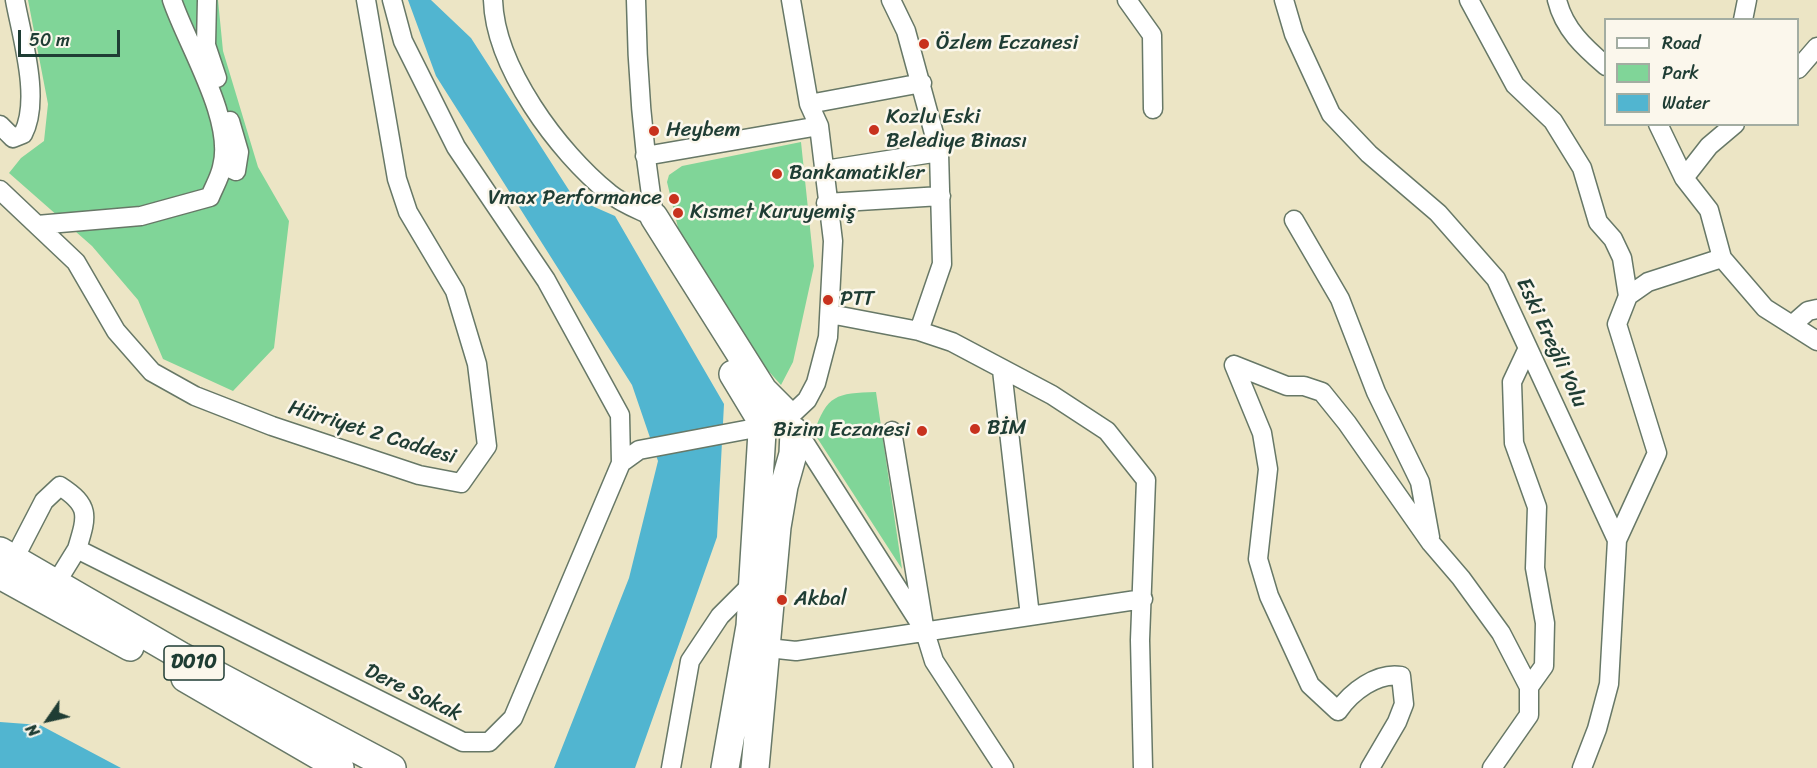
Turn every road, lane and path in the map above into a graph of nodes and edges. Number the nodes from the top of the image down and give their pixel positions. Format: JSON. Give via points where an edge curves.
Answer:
{"nodes":[{"id":1,"x":15,"y":0,"type":"edge"},
{"id":2,"x":172,"y":0,"type":"edge"},
{"id":3,"x":207,"y":0,"type":"edge"},
{"id":4,"x":366,"y":0,"type":"edge"},
{"id":5,"x":392,"y":0,"type":"edge"},
{"id":6,"x":493,"y":0,"type":"edge"},
{"id":7,"x":636,"y":0,"type":"edge"},
{"id":8,"x":791,"y":0,"type":"edge"},
{"id":9,"x":891,"y":0,"type":"edge"},
{"id":10,"x":1127,"y":0,"type":"edge"},
{"id":11,"x":1284,"y":0,"type":"edge"},
{"id":12,"x":1469,"y":0,"type":"edge"},
{"id":13,"x":1557,"y":0,"type":"edge"},
{"id":14,"x":1747,"y":0,"type":"edge"},
{"id":15,"x":1743,"y":18,"type":"edge"},
{"id":16,"x":1817,"y":47,"type":"edge"},
{"id":17,"x":1604,"y":65,"type":"edge"},
{"id":18,"x":1799,"y":67,"type":"edge"},
{"id":19,"x":922,"y":83,"type":"junction"},
{"id":20,"x":809,"y":104,"type":"junction"},
{"id":21,"x":1153,"y":109,"type":"dead end"},
{"id":22,"x":0,"y":124,"type":"edge"},
{"id":23,"x":819,"y":126,"type":"junction"},
{"id":24,"x":1659,"y":126,"type":"edge"},
{"id":25,"x":1733,"y":126,"type":"edge"},
{"id":26,"x":939,"y":152,"type":"junction"},
{"id":27,"x":645,"y":156,"type":"junction"},
{"id":28,"x":223,"y":165,"type":"junction"},
{"id":29,"x":825,"y":170,"type":"junction"},
{"id":30,"x":1684,"y":178,"type":"junction"},
{"id":31,"x":0,"y":190,"type":"edge"},
{"id":32,"x":941,"y":196,"type":"junction"},
{"id":33,"x":826,"y":203,"type":"junction"},
{"id":34,"x":654,"y":217,"type":"junction"},
{"id":35,"x":1294,"y":220,"type":"dead end"},
{"id":36,"x":37,"y":225,"type":"junction"},
{"id":37,"x":1722,"y":258,"type":"junction"},
{"id":38,"x":1628,"y":296,"type":"junction"},
{"id":39,"x":1817,"y":309,"type":"edge"},
{"id":40,"x":830,"y":314,"type":"junction"},
{"id":41,"x":1792,"y":325,"type":"junction"},
{"id":42,"x":919,"y":331,"type":"junction"},
{"id":43,"x":1817,"y":341,"type":"edge"},
{"id":44,"x":1528,"y":348,"type":"junction"},
{"id":45,"x":1002,"y":370,"type":"junction"},
{"id":46,"x":778,"y":424,"type":"junction"},
{"id":47,"x":892,"y":431,"type":"dead end"},
{"id":48,"x":621,"y":463,"type":"junction"},
{"id":49,"x":1617,"y":540,"type":"junction"},
{"id":50,"x":1431,"y":543,"type":"junction"},
{"id":51,"x":77,"y":549,"type":"junction"},
{"id":52,"x":5,"y":561,"type":"edge"},
{"id":53,"x":754,"y":582,"type":"junction"},
{"id":54,"x":56,"y":583,"type":"junction"},
{"id":55,"x":1143,"y":598,"type":"junction"},
{"id":56,"x":1030,"y":616,"type":"junction"},
{"id":57,"x":925,"y":632,"type":"junction"},
{"id":58,"x":768,"y":648,"type":"junction"},
{"id":59,"x":1529,"y":687,"type":"junction"},
{"id":60,"x":340,"y":768,"type":"edge"},
{"id":61,"x":392,"y":768,"type":"edge"},
{"id":62,"x":671,"y":768,"type":"edge"},
{"id":63,"x":725,"y":768,"type":"edge"},
{"id":64,"x":755,"y":768,"type":"edge"},
{"id":65,"x":1004,"y":768,"type":"edge"},
{"id":66,"x":1143,"y":768,"type":"edge"},
{"id":67,"x":1370,"y":768,"type":"edge"},
{"id":68,"x":1492,"y":768,"type":"edge"},
{"id":69,"x":1582,"y":768,"type":"edge"}],
"edges":[{"from":1,"to":22,"type":"street","via":[[31,95],[30,120],[23,134],[13,138]]},
{"from":2,"to":28,"type":"street","via":[[181,28],[206,76],[224,141]]},
{"from":3,"to":28,"type":"street","via":[[206,45],[238,152],[236,171]]},
{"from":4,"to":36,"type":"street","name":"Hürriyet 2 Caddesi","via":[[397,179],[408,212],[455,291],[477,364],[487,446],[461,483],[419,475],[272,426],[195,396],[152,372],[116,331],[76,262]]},
{"from":5,"to":48,"type":"street","via":[[403,41],[456,147],[546,280],[620,416]]},
{"from":6,"to":34,"type":"street","via":[[502,53],[535,112],[610,194]]},
{"from":7,"to":27,"type":"street"},
{"from":8,"to":20,"type":"street"},
{"from":9,"to":19,"type":"street","via":[[906,31]]},
{"from":10,"to":21,"type":"street","via":[[1152,35]]},
{"from":11,"to":44,"type":"street","name":"Eski Ereğli Yolu","via":[[1294,34],[1331,114],[1369,154],[1438,213],[1496,279]]},
{"from":12,"to":38,"type":"street","via":[[1515,85],[1553,121],[1582,168],[1598,222],[1613,238],[1622,258]]},
{"from":13,"to":17,"type":"street","via":[[1561,18]]},
{"from":14,"to":15,"type":"street"},
{"from":16,"to":18,"type":"street"},
{"from":19,"to":20,"type":"street"},
{"from":19,"to":26,"type":"street"},
{"from":20,"to":23,"type":"street"},
{"from":23,"to":27,"type":"street"},
{"from":23,"to":29,"type":"street"},
{"from":24,"to":30,"type":"street"},
{"from":25,"to":30,"type":"street","via":[[1709,146]]},
{"from":26,"to":29,"type":"street"},
{"from":26,"to":32,"type":"street"},
{"from":27,"to":34,"type":"street"},
{"from":28,"to":36,"type":"street","via":[[210,197],[141,216]]},
{"from":29,"to":33,"type":"street"},
{"from":30,"to":37,"type":"street","via":[[1709,210]]},
{"from":31,"to":36,"type":"street","name":"Hürriyet 2 Caddesi"},
{"from":32,"to":33,"type":"street"},
{"from":32,"to":42,"type":"street","via":[[942,264]]},
{"from":33,"to":40,"type":"street","via":[[833,241]]},
{"from":34,"to":46,"type":"highway","via":[[763,390]]},
{"from":35,"to":50,"type":"street","via":[[1340,299],[1376,392],[1420,482]]},
{"from":37,"to":38,"type":"street","via":[[1648,282]]},
{"from":37,"to":41,"type":"street","via":[[1765,308]]},
{"from":38,"to":49,"type":"street","via":[[1617,324],[1657,453]]},
{"from":39,"to":41,"type":"street","via":[[1808,311]]},
{"from":40,"to":42,"type":"street"},
{"from":40,"to":46,"type":"street","via":[[816,383],[807,399]]},
{"from":41,"to":43,"type":"street"},
{"from":42,"to":45,"type":"street","via":[[952,342]]},
{"from":44,"to":49,"type":"street","name":"Eski Ereğli Yolu"},
{"from":44,"to":59,"type":"street","via":[[1512,382],[1515,443],[1537,507],[1535,568],[1545,623],[1544,666]]},
{"from":45,"to":55,"type":"street","via":[[1052,395],[1107,431],[1146,480]]},
{"from":45,"to":56,"type":"street"},
{"from":46,"to":48,"type":"street","via":[[639,450]]},
{"from":46,"to":53,"type":"highway"},
{"from":46,"to":57,"type":"street"},
{"from":46,"to":58,"type":"highway","via":[[793,454],[777,527]]},
{"from":47,"to":57,"type":"street"},
{"from":48,"to":51,"type":"street","name":"Dere Sokak","via":[[513,718],[489,742],[463,742]]},
{"from":49,"to":69,"type":"street","name":"Eski Ereğli Yolu","via":[[1608,684]]},
{"from":50,"to":59,"type":"street","via":[[1501,633]]},
{"from":50,"to":67,"type":"street","via":[[1322,392],[1305,386],[1287,386],[1234,365],[1262,433],[1268,469],[1258,559],[1269,597],[1310,686],[1338,711],[1349,695],[1388,674],[1401,676],[1404,704]]},
{"from":51,"to":52,"type":"street","via":[[86,520],[78,498],[60,486],[44,501]]},
{"from":51,"to":54,"type":"street"},
{"from":52,"to":54,"type":"highway","number":"D010"},
{"from":52,"to":60,"type":"highway","number":"D010"},
{"from":53,"to":62,"type":"street","via":[[720,616],[690,661]]},
{"from":53,"to":63,"type":"highway"},
{"from":54,"to":61,"type":"highway","number":"D010","via":[[181,656]]},
{"from":55,"to":56,"type":"street"},
{"from":55,"to":66,"type":"street"},
{"from":56,"to":57,"type":"street"},
{"from":57,"to":58,"type":"street","via":[[796,651]]},
{"from":57,"to":65,"type":"street","via":[[934,661]]},
{"from":58,"to":64,"type":"highway"},
{"from":59,"to":68,"type":"street","via":[[1529,715]]}]}
